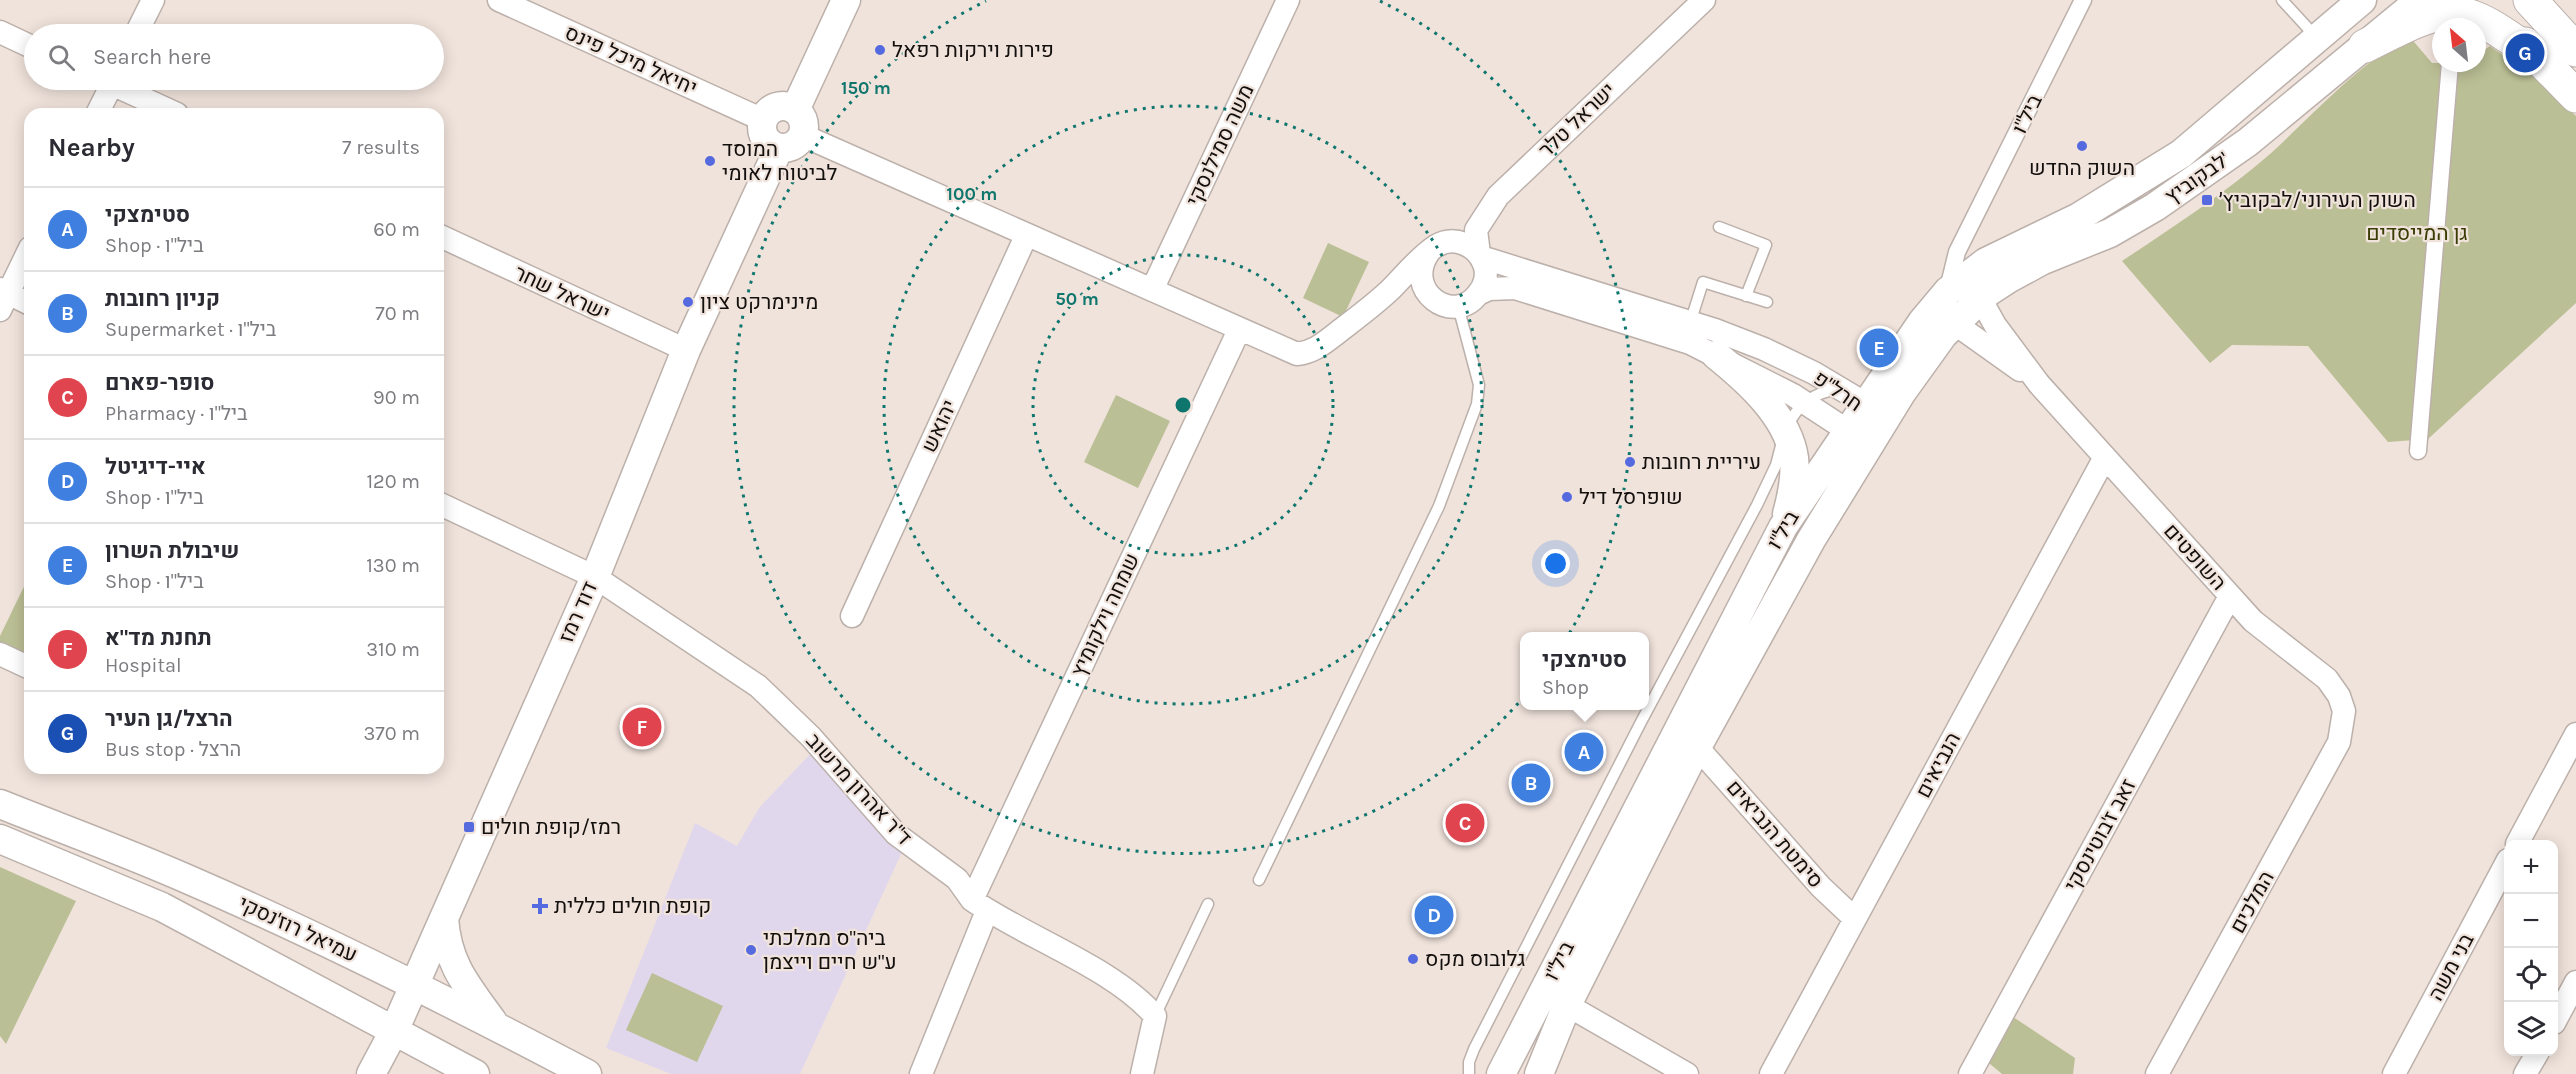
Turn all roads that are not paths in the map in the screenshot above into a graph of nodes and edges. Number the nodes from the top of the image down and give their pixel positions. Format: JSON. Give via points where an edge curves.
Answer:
{"nodes":[{"id":1,"x":153,"y":0,"type":"edge"},
{"id":2,"x":499,"y":0,"type":"edge"},
{"id":3,"x":846,"y":0,"type":"edge"},
{"id":4,"x":1288,"y":0,"type":"edge"},
{"id":5,"x":1704,"y":0,"type":"edge"},
{"id":6,"x":2083,"y":0,"type":"edge"},
{"id":7,"x":2282,"y":0,"type":"edge"},
{"id":8,"x":2362,"y":0,"type":"edge"},
{"id":9,"x":2420,"y":0,"type":"edge"},
{"id":10,"x":2483,"y":0,"type":"edge"},
{"id":11,"x":2530,"y":0,"type":"edge"},
{"id":12,"x":141,"y":24,"type":"edge"},
{"id":13,"x":0,"y":32,"type":"edge"},
{"id":14,"x":2319,"y":40,"type":"junction"},
{"id":15,"x":24,"y":43,"type":"edge"},
{"id":16,"x":2365,"y":46,"type":"junction"},
{"id":17,"x":2576,"y":50,"type":"edge"},
{"id":18,"x":2540,"y":58,"type":"junction"},
{"id":19,"x":2449,"y":72,"type":"edge"},
{"id":20,"x":106,"y":90,"type":"edge"},
{"id":21,"x":128,"y":90,"type":"edge"},
{"id":22,"x":2576,"y":96,"type":"edge"},
{"id":23,"x":99,"y":108,"type":"edge"},
{"id":24,"x":165,"y":108,"type":"edge"},
{"id":25,"x":763,"y":120,"type":"joint"},
{"id":26,"x":792,"y":131,"type":"junction"},
{"id":27,"x":1719,"y":227,"type":"dead end"},
{"id":28,"x":1026,"y":236,"type":"junction"},
{"id":29,"x":444,"y":238,"type":"edge"},
{"id":30,"x":1429,"y":252,"type":"junction"},
{"id":31,"x":1480,"y":256,"type":"junction"},
{"id":32,"x":24,"y":259,"type":"edge"},
{"id":33,"x":1152,"y":290,"type":"junction"},
{"id":34,"x":1948,"y":291,"type":"junction"},
{"id":35,"x":1478,"y":294,"type":"junction"},
{"id":36,"x":1746,"y":296,"type":"junction"},
{"id":37,"x":3,"y":297,"type":"edge"},
{"id":38,"x":1980,"y":298,"type":"junction"},
{"id":39,"x":24,"y":302,"type":"edge"},
{"id":40,"x":1436,"y":302,"type":"junction"},
{"id":41,"x":1767,"y":302,"type":"dead end"},
{"id":42,"x":1458,"y":306,"type":"junction"},
{"id":43,"x":1370,"y":308,"type":"junction"},
{"id":44,"x":1690,"y":322,"type":"junction"},
{"id":45,"x":1954,"y":323,"type":"junction"},
{"id":46,"x":1239,"y":330,"type":"junction"},
{"id":47,"x":686,"y":350,"type":"junction"},
{"id":48,"x":1716,"y":355,"type":"junction"},
{"id":49,"x":2039,"y":384,"type":"junction"},
{"id":50,"x":1855,"y":398,"type":"junction"},
{"id":51,"x":1805,"y":402,"type":"junction"},
{"id":52,"x":1848,"y":431,"type":"junction"},
{"id":53,"x":1785,"y":433,"type":"junction"},
{"id":54,"x":1877,"y":433,"type":"junction"},
{"id":55,"x":2418,"y":451,"type":"dead end"},
{"id":56,"x":2105,"y":457,"type":"junction"},
{"id":57,"x":444,"y":506,"type":"edge"},
{"id":58,"x":1783,"y":527,"type":"junction"},
{"id":59,"x":595,"y":577,"type":"junction"},
{"id":60,"x":2230,"y":596,"type":"junction"},
{"id":61,"x":852,"y":616,"type":"dead end"},
{"id":62,"x":0,"y":654,"type":"edge"},
{"id":63,"x":24,"y":665,"type":"edge"},
{"id":64,"x":1649,"y":707,"type":"edge"},
{"id":65,"x":1647,"y":710,"type":"edge"},
{"id":66,"x":2343,"y":729,"type":"joint"},
{"id":67,"x":2576,"y":734,"type":"edge"},
{"id":68,"x":1697,"y":747,"type":"junction"},
{"id":69,"x":0,"y":804,"type":"edge"},
{"id":70,"x":0,"y":839,"type":"edge"},
{"id":71,"x":2519,"y":840,"type":"edge"},
{"id":72,"x":2504,"y":868,"type":"edge"},
{"id":73,"x":1259,"y":880,"type":"dead end"},
{"id":74,"x":1208,"y":904,"type":"dead end"},
{"id":75,"x":980,"y":905,"type":"junction"},
{"id":76,"x":444,"y":918,"type":"junction"},
{"id":77,"x":1855,"y":919,"type":"junction"},
{"id":78,"x":2576,"y":982,"type":"edge"},
{"id":79,"x":413,"y":984,"type":"junction"},
{"id":80,"x":1567,"y":1005,"type":"junction"},
{"id":81,"x":2558,"y":1014,"type":"edge"},
{"id":82,"x":1155,"y":1016,"type":"junction"},
{"id":83,"x":496,"y":1026,"type":"junction"},
{"id":84,"x":394,"y":1031,"type":"junction"},
{"id":85,"x":2536,"y":1056,"type":"edge"},
{"id":86,"x":456,"y":1071,"type":"edge"},
{"id":87,"x":371,"y":1074,"type":"edge"},
{"id":88,"x":587,"y":1074,"type":"edge"},
{"id":89,"x":921,"y":1074,"type":"edge"},
{"id":90,"x":1142,"y":1074,"type":"edge"},
{"id":91,"x":1469,"y":1074,"type":"edge"},
{"id":92,"x":1501,"y":1074,"type":"edge"},
{"id":93,"x":1539,"y":1074,"type":"edge"},
{"id":94,"x":1687,"y":1074,"type":"edge"},
{"id":95,"x":1771,"y":1074,"type":"edge"},
{"id":96,"x":1970,"y":1074,"type":"edge"},
{"id":97,"x":2157,"y":1074,"type":"edge"},
{"id":98,"x":2394,"y":1074,"type":"edge"},
{"id":99,"x":2525,"y":1074,"type":"edge"}],
"edges":[{"from":1,"to":12,"type":"street"},
{"from":2,"to":25,"type":"street","name":"יחיאל מיכל פינס"},
{"from":3,"to":26,"type":"street","name":"דוד רמז"},
{"from":4,"to":33,"type":"street","name":"משה סמילנסקי"},
{"from":5,"to":31,"type":"street","name":"ישראל טלר","via":[[1498,196],[1476,230]]},
{"from":6,"to":34,"type":"street","name":"ביל\"ו","via":[[1957,252]]},
{"from":7,"to":14,"type":"lane"},
{"from":8,"to":14,"type":"street","name":"לבקוביץ'"},
{"from":9,"to":16,"type":"street","name":"לבקוביץ'"},
{"from":10,"to":18,"type":"main road"},
{"from":11,"to":17,"type":"main road"},
{"from":13,"to":15,"type":"street"},
{"from":14,"to":34,"type":"street","name":"לבקוביץ'","via":[[2181,154],[2079,216],[1986,262]]},
{"from":16,"to":18,"type":"main road","via":[[2416,18],[2432,12],[2461,10],[2489,21]]},
{"from":16,"to":38,"type":"street","name":"לבקוביץ'","via":[[2248,142],[2149,212],[2023,270]]},
{"from":18,"to":22,"type":"main road"},
{"from":19,"to":55,"type":"street"},
{"from":20,"to":23,"type":"street"},
{"from":21,"to":24,"type":"street"},
{"from":25,"to":26,"type":"street","via":[[761,127],[766,140]]},
{"from":26,"to":28,"type":"street"},
{"from":26,"to":47,"type":"street","name":"דוד רמז"},
{"from":27,"to":36,"type":"lane","via":[[1766,244]]},
{"from":28,"to":33,"type":"street"},
{"from":28,"to":61,"type":"street","name":"יהואש"},
{"from":29,"to":47,"type":"street","name":"ישראל שחר"},
{"from":30,"to":31,"type":"street","via":[[1437,245],[1457,241]]},
{"from":30,"to":40,"type":"street","via":[[1423,260],[1420,279],[1428,296]]},
{"from":30,"to":43,"type":"street"},
{"from":31,"to":35,"type":"street","via":[[1486,272]]},
{"from":31,"to":44,"type":"street","name":"חרל\"פ"},
{"from":32,"to":37,"type":"street"},
{"from":33,"to":46,"type":"street"},
{"from":34,"to":45,"type":"street","via":[[1947,308]]},
{"from":34,"to":50,"type":"street","name":"ביל\"ו"},
{"from":35,"to":42,"type":"street"},
{"from":35,"to":48,"type":"street","name":"חרל\"פ","via":[[1502,287],[1538,293]]},
{"from":36,"to":41,"type":"lane"},
{"from":36,"to":44,"type":"lane","via":[[1703,282]]},
{"from":37,"to":39,"type":"street"},
{"from":38,"to":45,"type":"street","name":"לבקוביץ'"},
{"from":38,"to":49,"type":"street","name":"השופטים"},
{"from":40,"to":42,"type":"street"},
{"from":40,"to":43,"type":"street","via":[[1410,294]]},
{"from":42,"to":73,"type":"lane","via":[[1480,396],[1439,506]]},
{"from":43,"to":46,"type":"street","via":[[1306,353],[1291,352]]},
{"from":44,"to":50,"type":"street","name":"חרל\"פ","via":[[1764,349]]},
{"from":45,"to":49,"type":"street","name":"השופטים"},
{"from":45,"to":54,"type":"street","name":"ביל\"ו","via":[[1927,355]]},
{"from":46,"to":75,"type":"street","name":"שמחה וילקומיץ"},
{"from":47,"to":59,"type":"street","name":"דוד רמז"},
{"from":48,"to":51,"type":"street","name":"חרל\"פ"},
{"from":48,"to":53,"type":"street","via":[[1761,397]]},
{"from":49,"to":56,"type":"street","name":"השופטים"},
{"from":50,"to":51,"type":"lane","via":[[1820,393]]},
{"from":50,"to":52,"type":"street","name":"ביל\"ו"},
{"from":50,"to":54,"type":"street","name":"חרל\"פ"},
{"from":51,"to":52,"type":"street","name":"חרל\"פ"},
{"from":51,"to":53,"type":"lane"},
{"from":52,"to":54,"type":"street","name":"חרל\"פ"},
{"from":52,"to":58,"type":"street","name":"ביל\"ו"},
{"from":53,"to":58,"type":"street","via":[[1792,450],[1794,477]]},
{"from":53,"to":64,"type":"lane","via":[[1766,486]]},
{"from":54,"to":68,"type":"street","name":"ביל\"ו","via":[[1811,540]]},
{"from":56,"to":60,"type":"street","name":"השופטים"},
{"from":56,"to":77,"type":"street","name":"הנביאים"},
{"from":57,"to":59,"type":"street","name":"ד\"ר אהרון מרשוב"},
{"from":58,"to":92,"type":"street","name":"ביל\"ו"},
{"from":59,"to":75,"type":"street","name":"ד\"ר אהרון מרשוב","via":[[758,686],[785,709],[896,834],[957,879]]},
{"from":59,"to":76,"type":"street","name":"דוד רמז"},
{"from":60,"to":66,"type":"street","name":"השופטים","via":[[2253,621],[2327,679],[2342,703]]},
{"from":60,"to":96,"type":"street","name":"זאב ז'בוטינסקי"},
{"from":62,"to":63,"type":"street"},
{"from":65,"to":91,"type":"lane","via":[[1474,1049]]},
{"from":66,"to":97,"type":"street","name":"המלכים","via":[[2340,742]]},
{"from":67,"to":71,"type":"street"},
{"from":68,"to":77,"type":"street","name":"סימטת הנביאים","via":[[1821,887]]},
{"from":68,"to":80,"type":"street","name":"ביל\"ו"},
{"from":69,"to":79,"type":"street","name":"עמיאל רוז'נסקי","via":[[193,881]]},
{"from":70,"to":84,"type":"street","name":"עמיאל רוז'נסקי","via":[[162,907]]},
{"from":72,"to":98,"type":"street","name":"בני משה"},
{"from":74,"to":82,"type":"lane"},
{"from":75,"to":82,"type":"street","name":"ד\"ר אהרון מרשוב","via":[[1132,992]]},
{"from":75,"to":89,"type":"street","name":"שמחה וילקומיץ"},
{"from":76,"to":79,"type":"street","name":"דוד רמז"},
{"from":76,"to":83,"type":"street","via":[[454,967]]},
{"from":77,"to":95,"type":"street","name":"הנביאים"},
{"from":78,"to":81,"type":"street"},
{"from":79,"to":83,"type":"street","name":"עמיאל רוז'נסקי"},
{"from":79,"to":84,"type":"street","name":"דוד רמז"},
{"from":80,"to":93,"type":"street","name":"ביל\"ו"},
{"from":80,"to":94,"type":"street"},
{"from":82,"to":90,"type":"street"},
{"from":83,"to":88,"type":"street","name":"עמיאל רוז'נסקי"},
{"from":84,"to":86,"type":"street","name":"עמיאל רוז'נסקי"},
{"from":84,"to":87,"type":"street","name":"דוד רמז"},
{"from":85,"to":99,"type":"street"}]}
